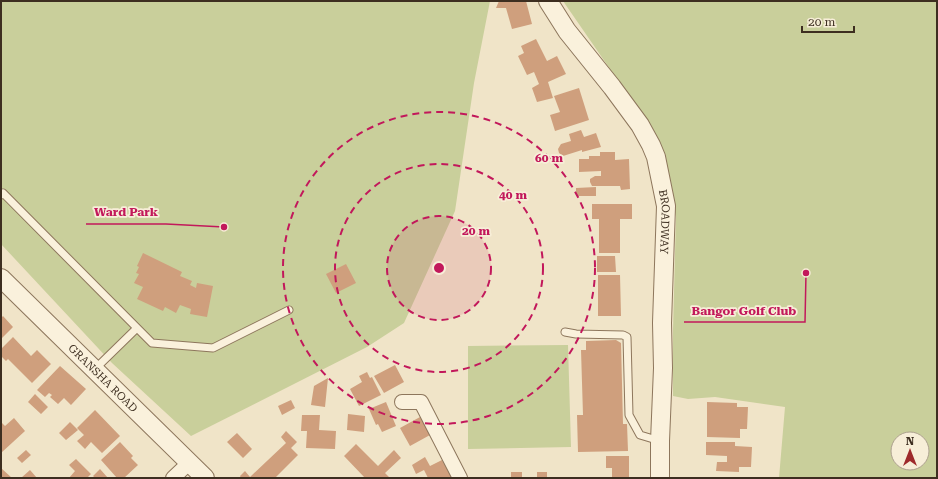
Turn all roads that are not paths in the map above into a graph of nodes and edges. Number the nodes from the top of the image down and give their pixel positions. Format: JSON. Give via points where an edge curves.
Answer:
{"nodes":[{"id":1,"x":548,"y":1,"type":"edge"},
{"id":2,"x":1,"y":195,"type":"edge"},
{"id":3,"x":1,"y":278,"type":"edge"},
{"id":4,"x":289,"y":310,"type":"dead end"},
{"id":5,"x":137,"y":328,"type":"junction"},
{"id":6,"x":565,"y":332,"type":"dead end"},
{"id":7,"x":95,"y":369,"type":"junction"},
{"id":8,"x":402,"y":402,"type":"dead end"},
{"id":9,"x":660,"y":441,"type":"junction"},
{"id":10,"x":190,"y":462,"type":"junction"},
{"id":11,"x":173,"y":478,"type":"edge"},
{"id":12,"x":205,"y":478,"type":"edge"},
{"id":13,"x":460,"y":478,"type":"edge"},
{"id":14,"x":660,"y":478,"type":"edge"}],
"edges":[{"from":1,"to":9,"type":"street","name":"BROADWAY","via":[[567,31],[640,125],[656,157],[666,206]]},
{"from":2,"to":5,"type":"lane","via":[[3,193]]},
{"from":3,"to":7,"type":"street","name":"GRANSHA ROAD"},
{"from":4,"to":5,"type":"lane","via":[[213,348],[152,343]]},
{"from":5,"to":7,"type":"lane"},
{"from":6,"to":9,"type":"lane","via":[[627,337],[629,415],[640,435]]},
{"from":7,"to":10,"type":"street","name":"GRANSHA ROAD"},
{"from":8,"to":13,"type":"street","via":[[421,402]]},
{"from":9,"to":14,"type":"street","name":"BROADWAY"},
{"from":10,"to":11,"type":"street"},
{"from":10,"to":12,"type":"street","name":"GRANSHA ROAD"}]}
